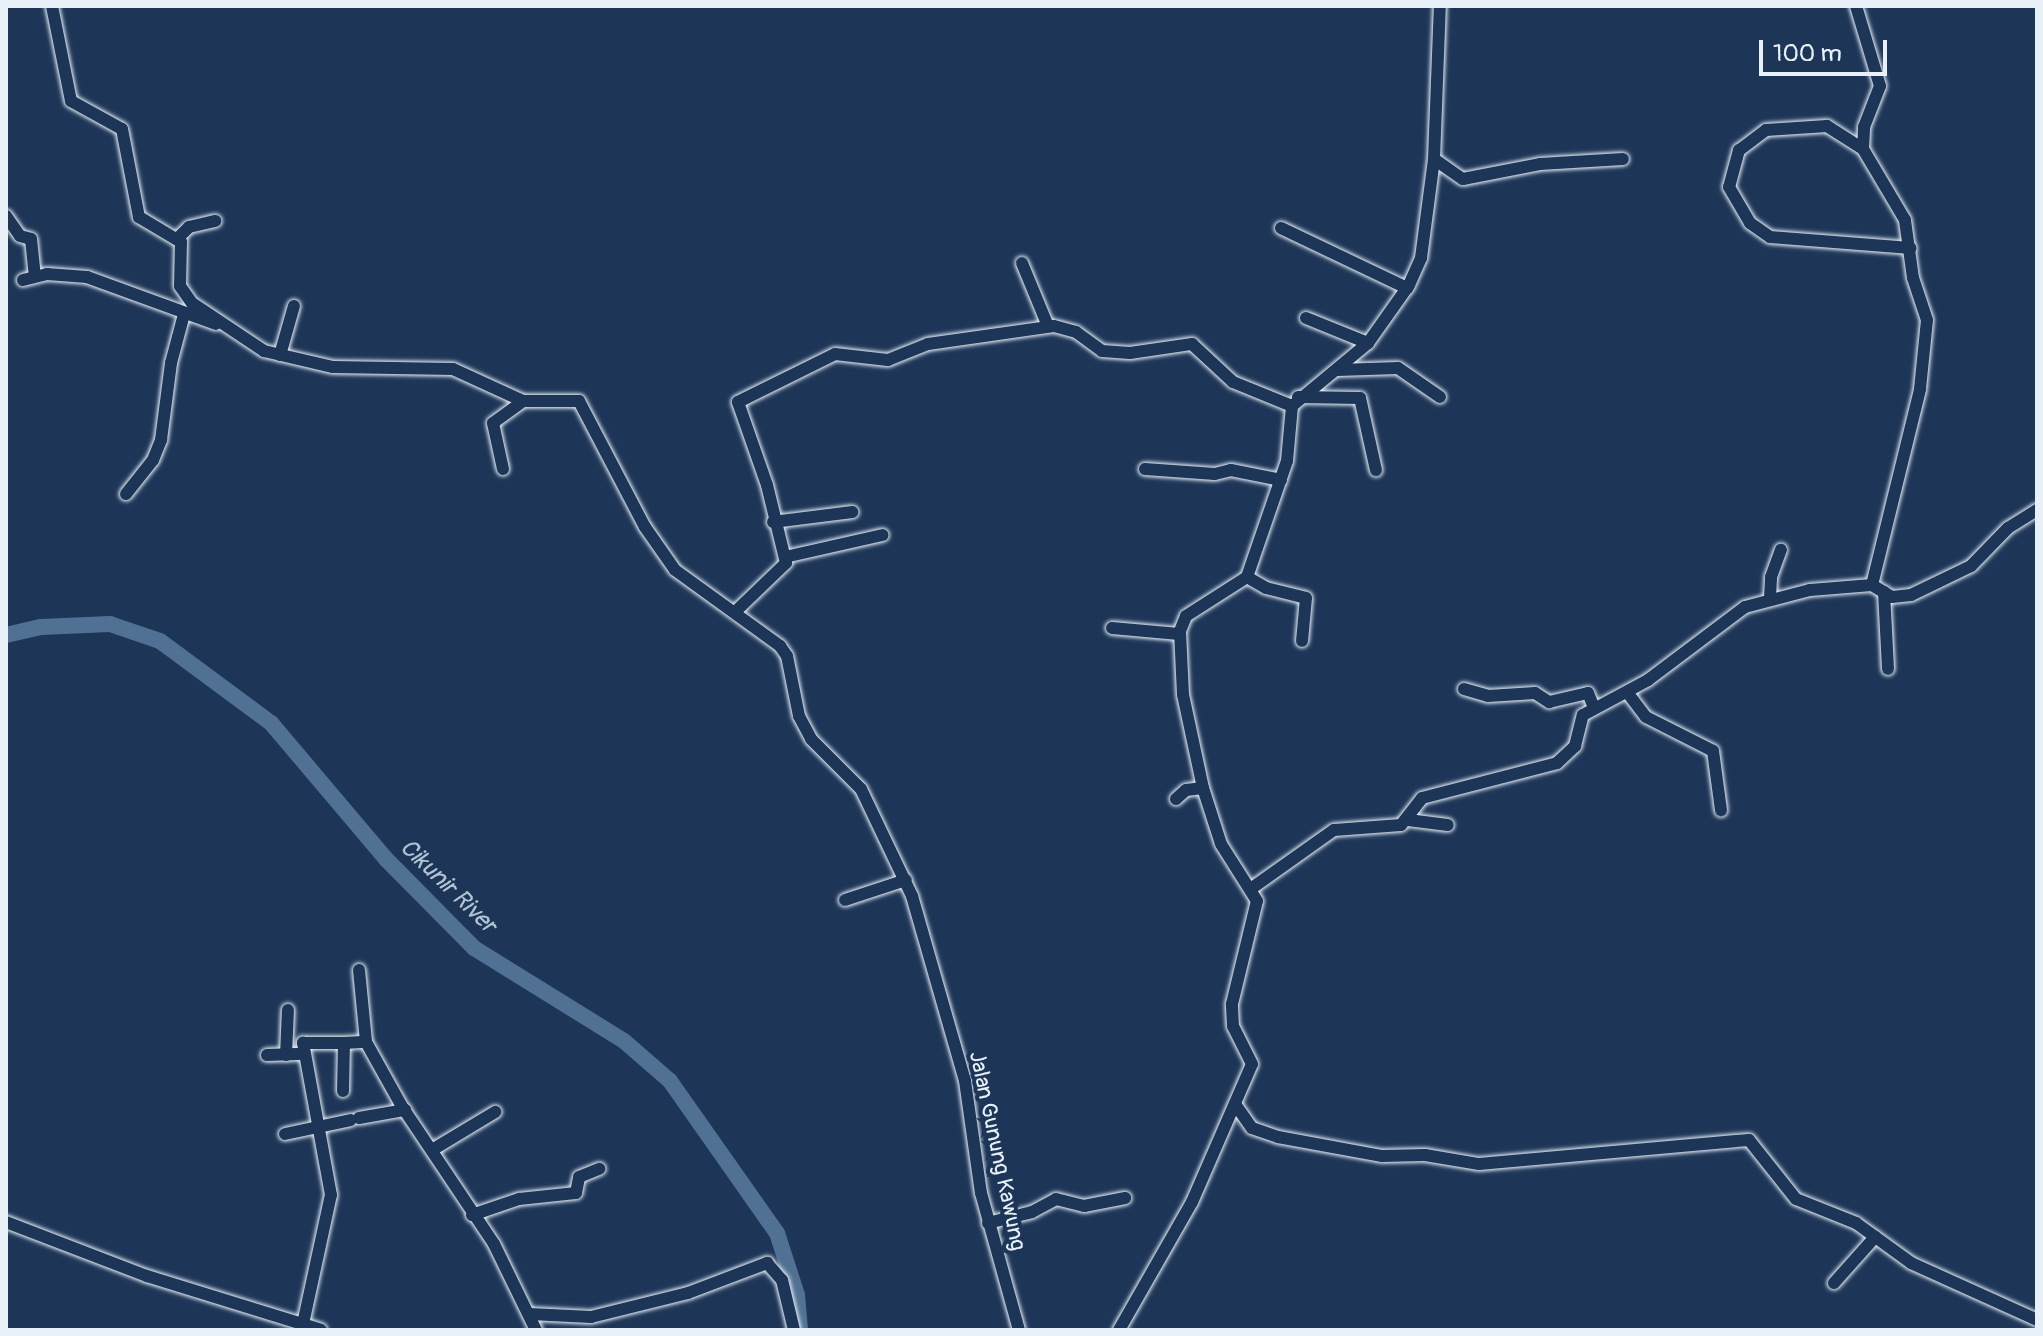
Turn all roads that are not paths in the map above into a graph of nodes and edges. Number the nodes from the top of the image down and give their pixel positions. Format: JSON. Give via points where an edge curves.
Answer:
{"nodes":[{"id":1,"x":52,"y":6,"type":"edge"},
{"id":2,"x":1440,"y":6,"type":"edge"},
{"id":3,"x":1856,"y":6,"type":"edge"},
{"id":4,"x":1863,"y":149,"type":"junction"},
{"id":5,"x":1434,"y":159,"type":"junction"},
{"id":6,"x":1623,"y":159,"type":"dead end"},
{"id":7,"x":6,"y":216,"type":"edge"},
{"id":8,"x":215,"y":221,"type":"dead end"},
{"id":9,"x":1281,"y":228,"type":"dead end"},
{"id":10,"x":178,"y":238,"type":"junction"},
{"id":11,"x":1911,"y":248,"type":"junction"},
{"id":12,"x":1022,"y":263,"type":"dead end"},
{"id":13,"x":1407,"y":288,"type":"junction"},
{"id":14,"x":294,"y":306,"type":"dead end"},
{"id":15,"x":184,"y":314,"type":"junction"},
{"id":16,"x":1306,"y":318,"type":"dead end"},
{"id":17,"x":216,"y":324,"type":"junction"},
{"id":18,"x":1048,"y":326,"type":"junction"},
{"id":19,"x":1368,"y":343,"type":"junction"},
{"id":20,"x":280,"y":355,"type":"junction"},
{"id":21,"x":1336,"y":370,"type":"junction"},
{"id":22,"x":1440,"y":397,"type":"dead end"},
{"id":23,"x":523,"y":401,"type":"junction"},
{"id":24,"x":1295,"y":401,"type":"junction"},
{"id":25,"x":503,"y":469,"type":"dead end"},
{"id":26,"x":1145,"y":469,"type":"dead end"},
{"id":27,"x":1376,"y":470,"type":"dead end"},
{"id":28,"x":1281,"y":480,"type":"junction"},
{"id":29,"x":126,"y":494,"type":"dead end"},
{"id":30,"x":2037,"y":510,"type":"edge"},
{"id":31,"x":852,"y":512,"type":"dead end"},
{"id":32,"x":773,"y":522,"type":"junction"},
{"id":33,"x":883,"y":535,"type":"dead end"},
{"id":34,"x":1781,"y":550,"type":"dead end"},
{"id":35,"x":785,"y":557,"type":"junction"},
{"id":36,"x":1247,"y":577,"type":"junction"},
{"id":37,"x":1878,"y":588,"type":"junction"},
{"id":38,"x":1770,"y":598,"type":"junction"},
{"id":39,"x":735,"y":612,"type":"junction"},
{"id":40,"x":1112,"y":628,"type":"dead end"},
{"id":41,"x":1179,"y":634,"type":"junction"},
{"id":42,"x":1302,"y":641,"type":"dead end"},
{"id":43,"x":1888,"y":669,"type":"dead end"},
{"id":44,"x":1464,"y":689,"type":"dead end"},
{"id":45,"x":1627,"y":692,"type":"junction"},
{"id":46,"x":1594,"y":708,"type":"junction"},
{"id":47,"x":1203,"y":788,"type":"junction"},
{"id":48,"x":1176,"y":799,"type":"dead end"},
{"id":49,"x":1721,"y":810,"type":"dead end"},
{"id":50,"x":1408,"y":820,"type":"junction"},
{"id":51,"x":1448,"y":825,"type":"dead end"},
{"id":52,"x":906,"y":880,"type":"junction"},
{"id":53,"x":1252,"y":888,"type":"junction"},
{"id":54,"x":845,"y":900,"type":"dead end"},
{"id":55,"x":359,"y":970,"type":"dead end"},
{"id":56,"x":288,"y":1010,"type":"dead end"},
{"id":57,"x":366,"y":1042,"type":"junction"},
{"id":58,"x":344,"y":1043,"type":"junction"},
{"id":59,"x":304,"y":1054,"type":"junction"},
{"id":60,"x":267,"y":1055,"type":"dead end"},
{"id":61,"x":286,"y":1055,"type":"junction"},
{"id":62,"x":343,"y":1091,"type":"dead end"},
{"id":63,"x":1235,"y":1104,"type":"junction"},
{"id":64,"x":405,"y":1110,"type":"junction"},
{"id":65,"x":495,"y":1112,"type":"dead end"},
{"id":66,"x":320,"y":1126,"type":"junction"},
{"id":67,"x":285,"y":1134,"type":"dead end"},
{"id":68,"x":432,"y":1150,"type":"junction"},
{"id":69,"x":599,"y":1169,"type":"dead end"},
{"id":70,"x":1125,"y":1198,"type":"dead end"},
{"id":71,"x":472,"y":1215,"type":"junction"},
{"id":72,"x":6,"y":1222,"type":"edge"},
{"id":73,"x":988,"y":1223,"type":"junction"},
{"id":74,"x":1875,"y":1237,"type":"junction"},
{"id":75,"x":1834,"y":1283,"type":"dead end"},
{"id":76,"x":530,"y":1314,"type":"junction"},
{"id":77,"x":2037,"y":1320,"type":"edge"},
{"id":78,"x":310,"y":1328,"type":"edge"},
{"id":79,"x":536,"y":1330,"type":"edge"},
{"id":80,"x":794,"y":1330,"type":"edge"},
{"id":81,"x":1019,"y":1330,"type":"edge"},
{"id":82,"x":1119,"y":1330,"type":"edge"}],
"edges":[{"from":1,"to":10,"type":"street","via":[[71,101],[122,129],[139,217]]},
{"from":2,"to":5,"type":"street"},
{"from":3,"to":4,"type":"street","via":[[1880,80],[1879,97],[1864,127]]},
{"from":4,"to":11,"type":"street","via":[[1905,220]]},
{"from":4,"to":11,"type":"street","via":[[1827,126],[1766,130],[1739,150],[1729,187],[1750,223],[1770,237]]},
{"from":5,"to":6,"type":"street","via":[[1463,179],[1540,164]]},
{"from":5,"to":13,"type":"street","via":[[1427,232]]},
{"from":7,"to":15,"type":"street","via":[[20,236],[31,240],[29,278],[97,279]]},
{"from":8,"to":10,"type":"street","via":[[189,227]]},
{"from":9,"to":13,"type":"street"},
{"from":10,"to":17,"type":"street","via":[[180,286]]},
{"from":11,"to":37,"type":"street","via":[[1913,278],[1927,320],[1920,389]]},
{"from":12,"to":18,"type":"street"},
{"from":13,"to":19,"type":"street"},
{"from":14,"to":20,"type":"street"},
{"from":15,"to":17,"type":"street"},
{"from":15,"to":29,"type":"street","via":[[161,440],[153,460]]},
{"from":16,"to":19,"type":"street"},
{"from":17,"to":20,"type":"street","via":[[236,330],[250,345]]},
{"from":18,"to":24,"type":"street","via":[[1076,332],[1102,351],[1130,353],[1192,344],[1233,382]]},
{"from":18,"to":32,"type":"street","via":[[928,344],[888,360],[835,354],[741,399],[737,408],[758,455]]},
{"from":19,"to":21,"type":"street"},
{"from":20,"to":23,"type":"street","via":[[333,367],[453,369]]},
{"from":21,"to":22,"type":"street","via":[[1398,368],[1417,376]]},
{"from":21,"to":24,"type":"street"},
{"from":23,"to":25,"type":"street","via":[[493,423]]},
{"from":23,"to":39,"type":"street","name":"Jalan Gunung Kawung","via":[[579,401],[658,549],[675,570]]},
{"from":24,"to":27,"type":"street","via":[[1360,398]]},
{"from":24,"to":28,"type":"street"},
{"from":26,"to":28,"type":"street","via":[[1215,474],[1231,470]]},
{"from":28,"to":36,"type":"street"},
{"from":30,"to":37,"type":"street","via":[[1956,574],[1905,597]]},
{"from":31,"to":32,"type":"street"},
{"from":32,"to":35,"type":"street"},
{"from":33,"to":35,"type":"street"},
{"from":34,"to":38,"type":"street"},
{"from":35,"to":39,"type":"street","via":[[783,569]]},
{"from":36,"to":41,"type":"street","via":[[1186,616]]},
{"from":36,"to":42,"type":"street","via":[[1306,598]]},
{"from":37,"to":38,"type":"street"},
{"from":37,"to":43,"type":"street"},
{"from":38,"to":45,"type":"street","via":[[1745,607],[1718,633]]},
{"from":39,"to":52,"type":"street","name":"Jalan Gunung Kawung","via":[[787,656],[793,698],[811,739],[861,789]]},
{"from":40,"to":41,"type":"street"},
{"from":41,"to":47,"type":"street","via":[[1183,695]]},
{"from":44,"to":46,"type":"street","via":[[1488,696],[1535,693],[1548,702],[1588,693]]},
{"from":45,"to":46,"type":"street"},
{"from":45,"to":49,"type":"street","via":[[1646,717],[1713,751]]},
{"from":46,"to":50,"type":"street","via":[[1583,715],[1575,746],[1557,763],[1422,798]]},
{"from":47,"to":48,"type":"street","via":[[1186,790]]},
{"from":47,"to":53,"type":"street","via":[[1221,844]]},
{"from":50,"to":51,"type":"street"},
{"from":50,"to":53,"type":"street","via":[[1398,826],[1334,830]]},
{"from":52,"to":54,"type":"street"},
{"from":52,"to":73,"type":"street","name":"Jalan Gunung Kawung","via":[[965,1081]]},
{"from":53,"to":63,"type":"street","via":[[1256,916],[1235,979],[1232,1015],[1252,1064]]},
{"from":55,"to":57,"type":"street"},
{"from":56,"to":61,"type":"street"},
{"from":57,"to":58,"type":"street"},
{"from":57,"to":64,"type":"street"},
{"from":58,"to":59,"type":"street","via":[[307,1039]]},
{"from":58,"to":62,"type":"street"},
{"from":59,"to":61,"type":"street"},
{"from":59,"to":66,"type":"street"},
{"from":60,"to":61,"type":"street"},
{"from":63,"to":74,"type":"street","via":[[1252,1128],[1268,1135],[1382,1156],[1425,1155],[1479,1164],[1749,1140],[1789,1194],[1856,1223]]},
{"from":63,"to":82,"type":"street","via":[[1192,1202]]},
{"from":64,"to":66,"type":"street"},
{"from":64,"to":68,"type":"street"},
{"from":65,"to":68,"type":"street"},
{"from":66,"to":67,"type":"street"},
{"from":66,"to":78,"type":"street","via":[[330,1206]]},
{"from":68,"to":71,"type":"street"},
{"from":69,"to":71,"type":"street","via":[[579,1177],[576,1193],[519,1199]]},
{"from":70,"to":73,"type":"street","via":[[1084,1206],[1056,1199],[1032,1212]]},
{"from":71,"to":76,"type":"street","via":[[494,1244]]},
{"from":72,"to":78,"type":"street","via":[[147,1276]]},
{"from":73,"to":81,"type":"street","name":"Jalan Gunung Kawung"},
{"from":74,"to":75,"type":"street"},
{"from":74,"to":77,"type":"street","via":[[1911,1263]]},
{"from":76,"to":79,"type":"street"},
{"from":76,"to":80,"type":"street","via":[[591,1317],[688,1293],[767,1263],[782,1280]]}]}
